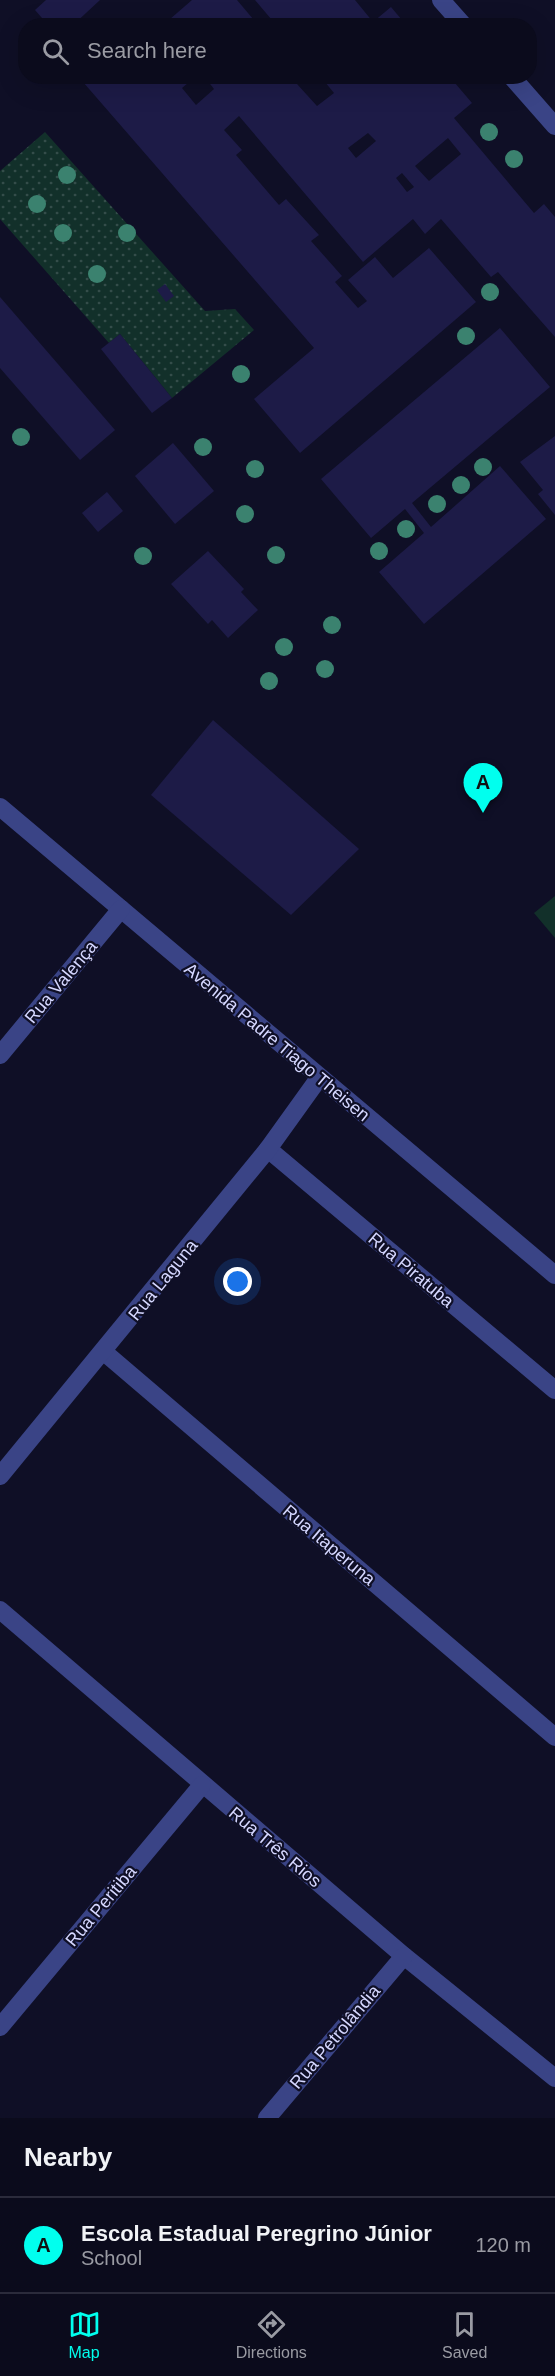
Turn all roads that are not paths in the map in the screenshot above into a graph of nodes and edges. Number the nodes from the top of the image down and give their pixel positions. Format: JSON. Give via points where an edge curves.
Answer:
{"nodes":[{"id":1,"x":441,"y":0,"type":"edge"},
{"id":2,"x":457,"y":18,"type":"edge"},
{"id":3,"x":522,"y":84,"type":"edge"},
{"id":4,"x":548,"y":104,"type":"edge"},
{"id":5,"x":555,"y":126,"type":"edge"},
{"id":6,"x":0,"y":807,"type":"edge"},
{"id":7,"x":121,"y":909,"type":"junction"},
{"id":8,"x":0,"y":1055,"type":"edge"},
{"id":9,"x":319,"y":1078,"type":"junction"},
{"id":10,"x":268,"y":1149,"type":"junction"},
{"id":11,"x":555,"y":1275,"type":"edge"},
{"id":12,"x":104,"y":1352,"type":"junction"},
{"id":13,"x":555,"y":1390,"type":"edge"},
{"id":14,"x":0,"y":1476,"type":"edge"},
{"id":15,"x":1,"y":1612,"type":"edge"},
{"id":16,"x":555,"y":1737,"type":"edge"},
{"id":17,"x":202,"y":1785,"type":"junction"},
{"id":18,"x":404,"y":1956,"type":"junction"},
{"id":19,"x":0,"y":2027,"type":"edge"},
{"id":20,"x":555,"y":2078,"type":"edge"},
{"id":21,"x":267,"y":2118,"type":"edge"}],
"edges":[{"from":1,"to":2,"type":"street"},
{"from":3,"to":4,"type":"street"},
{"from":4,"to":5,"type":"street"},
{"from":6,"to":7,"type":"street","name":"Avenida Padre Tiago Theisen"},
{"from":7,"to":8,"type":"street","name":"Rua Valença"},
{"from":7,"to":9,"type":"street","name":"Avenida Padre Tiago Theisen"},
{"from":9,"to":10,"type":"street","name":"Rua Laguna"},
{"from":9,"to":11,"type":"street","name":"Avenida Padre Tiago Theisen"},
{"from":10,"to":12,"type":"street","name":"Rua Laguna"},
{"from":10,"to":13,"type":"street","name":"Rua Piratuba"},
{"from":12,"to":14,"type":"street","name":"Rua Laguna"},
{"from":12,"to":16,"type":"street","name":"Rua Itaperuna"},
{"from":15,"to":17,"type":"street","name":"Rua Três Rios"},
{"from":17,"to":18,"type":"street","name":"Rua Três Rios"},
{"from":17,"to":19,"type":"street","name":"Rua Peritiba"},
{"from":18,"to":20,"type":"street","name":"Rua Três Rios"},
{"from":18,"to":21,"type":"street","name":"Rua Petrolândia"}]}
